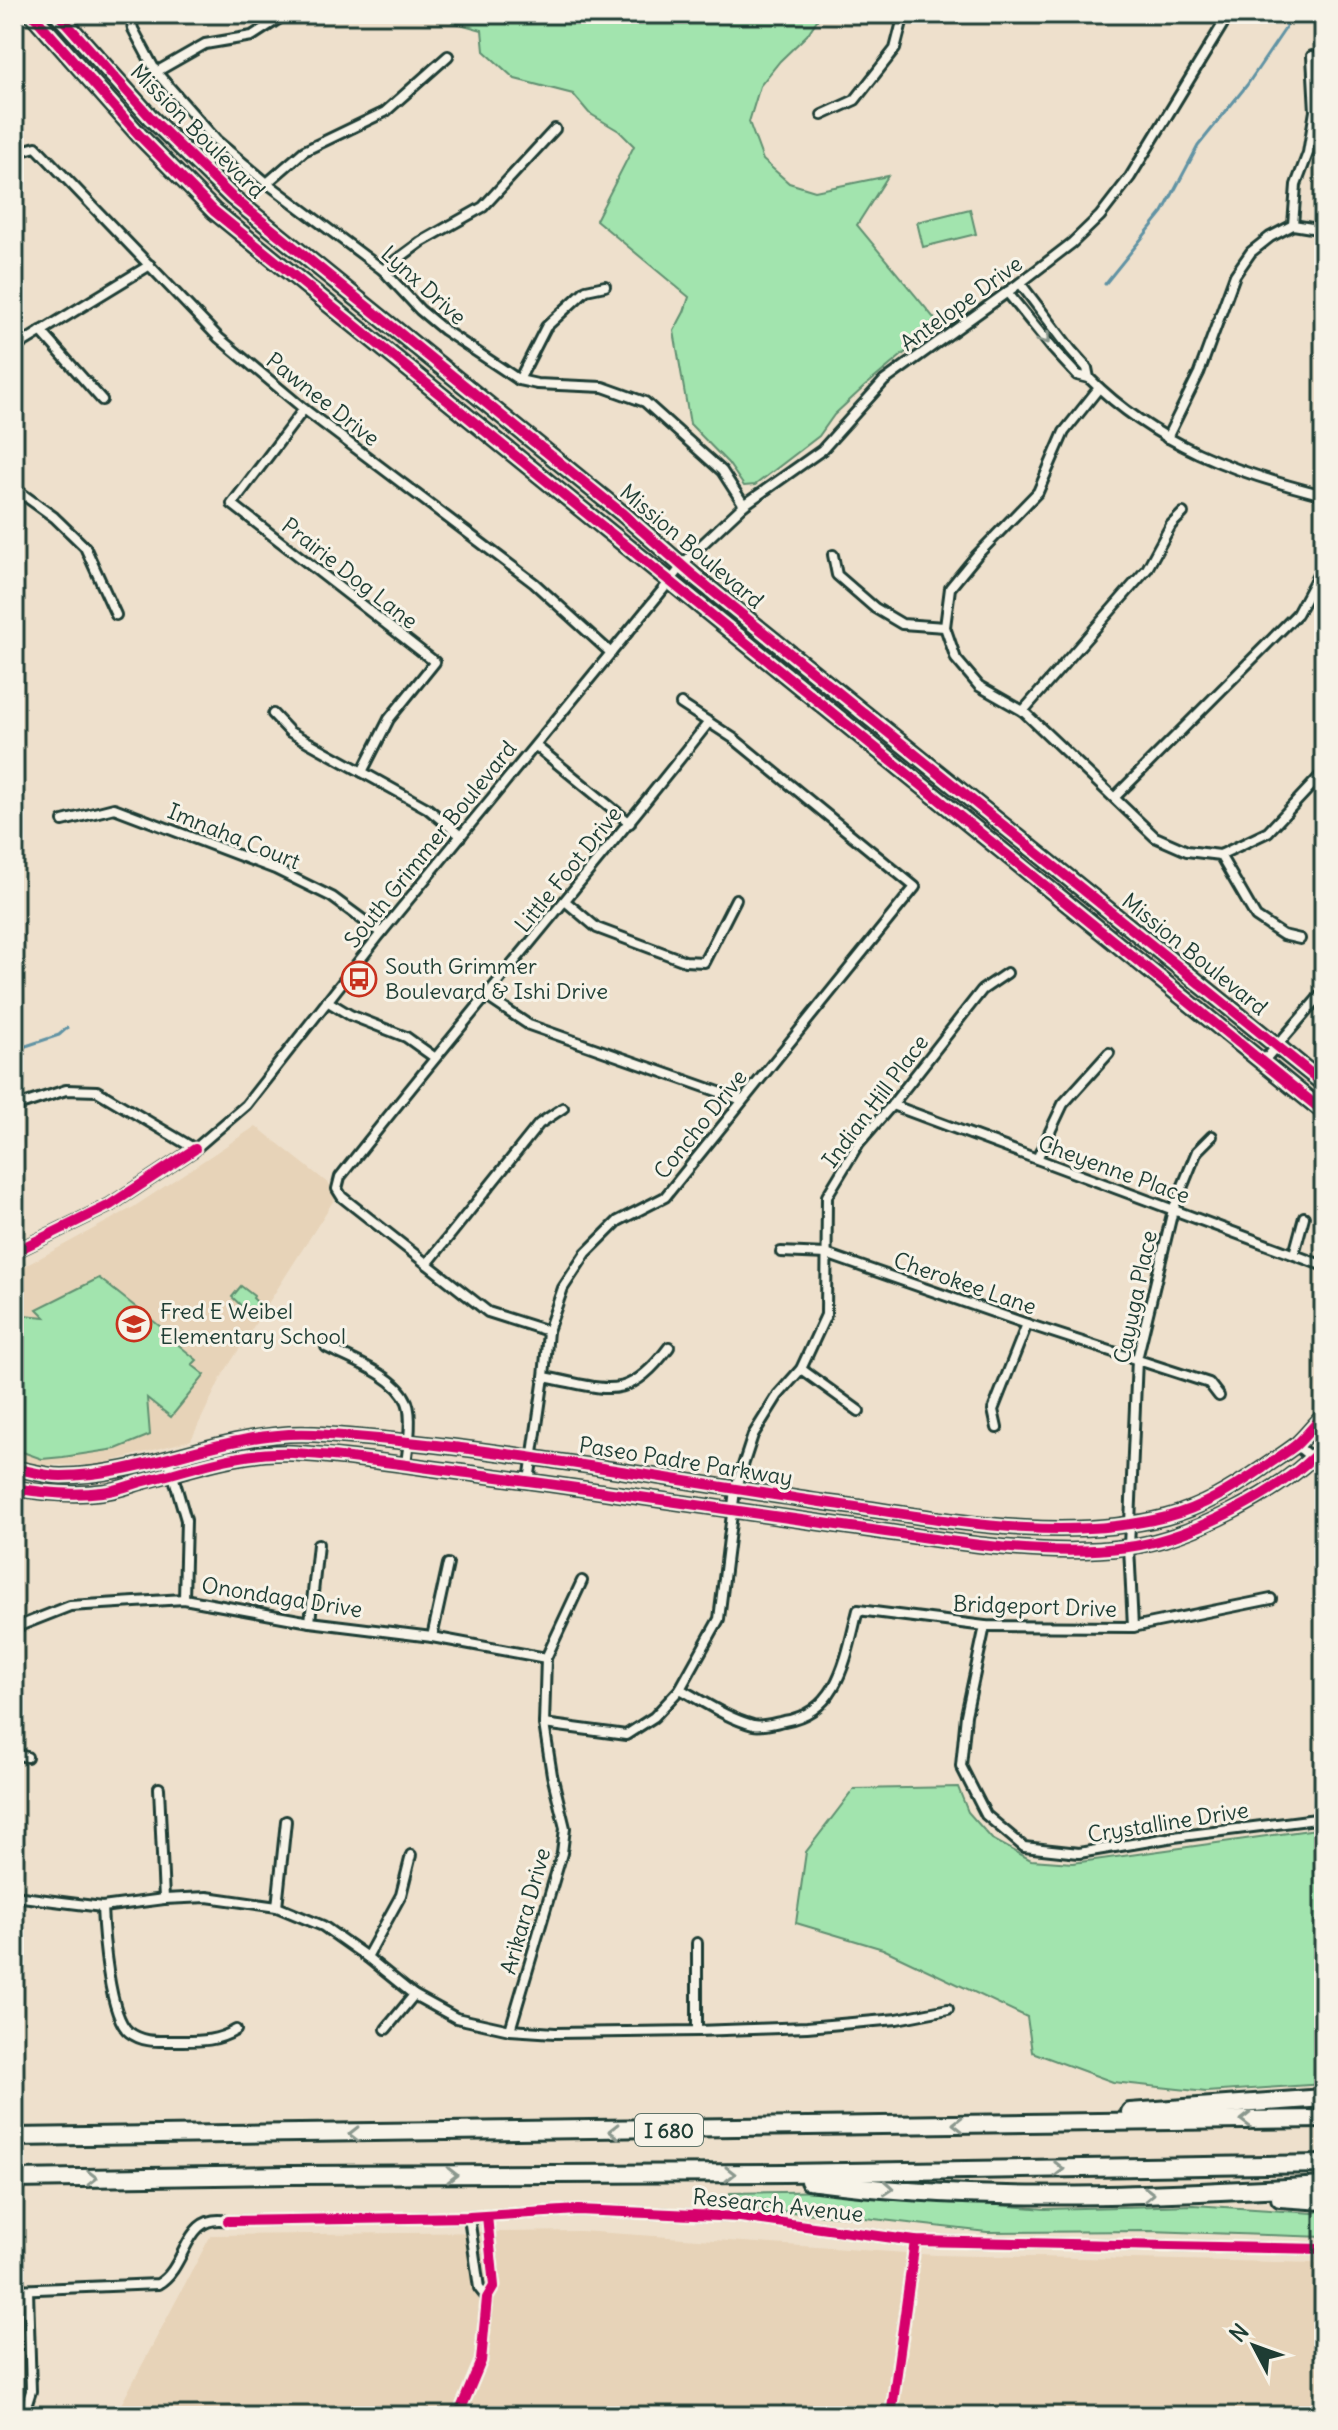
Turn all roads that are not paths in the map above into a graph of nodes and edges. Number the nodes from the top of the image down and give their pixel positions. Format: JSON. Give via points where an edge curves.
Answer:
{"nodes":[{"id":1,"x":32,"y":14,"type":"edge"},
{"id":2,"x":58,"y":14,"type":"edge"},
{"id":3,"x":130,"y":14,"type":"edge"},
{"id":4,"x":286,"y":14,"type":"edge"},
{"id":5,"x":904,"y":14,"type":"edge"},
{"id":6,"x":1229,"y":14,"type":"edge"},
{"id":7,"x":448,"y":56,"type":"dead end"},
{"id":8,"x":1312,"y":56,"type":"dead end"},
{"id":9,"x":156,"y":72,"type":"junction"},
{"id":10,"x":822,"y":115,"type":"dead end"},
{"id":11,"x":555,"y":129,"type":"dead end"},
{"id":12,"x":14,"y":153,"type":"edge"},
{"id":13,"x":267,"y":183,"type":"junction"},
{"id":14,"x":1293,"y":225,"type":"junction"},
{"id":15,"x":1324,"y":230,"type":"edge"},
{"id":16,"x":150,"y":265,"type":"junction"},
{"id":17,"x":383,"y":270,"type":"junction"},
{"id":18,"x":1020,"y":283,"type":"junction"},
{"id":19,"x":605,"y":286,"type":"dead end"},
{"id":20,"x":1007,"y":292,"type":"junction"},
{"id":21,"x":41,"y":331,"type":"junction"},
{"id":22,"x":14,"y":348,"type":"edge"},
{"id":23,"x":1089,"y":378,"type":"junction"},
{"id":24,"x":519,"y":380,"type":"junction"},
{"id":25,"x":1099,"y":388,"type":"junction"},
{"id":26,"x":102,"y":400,"type":"dead end"},
{"id":27,"x":304,"y":409,"type":"junction"},
{"id":28,"x":1167,"y":438,"type":"junction"},
{"id":29,"x":14,"y":488,"type":"edge"},
{"id":30,"x":1324,"y":495,"type":"edge"},
{"id":31,"x":744,"y":505,"type":"junction"},
{"id":32,"x":1183,"y":513,"type":"dead end"},
{"id":33,"x":833,"y":555,"type":"dead end"},
{"id":34,"x":1324,"y":564,"type":"edge"},
{"id":35,"x":683,"y":567,"type":"junction"},
{"id":36,"x":671,"y":583,"type":"junction"},
{"id":37,"x":116,"y":615,"type":"dead end"},
{"id":38,"x":945,"y":627,"type":"junction"},
{"id":39,"x":611,"y":653,"type":"junction"},
{"id":40,"x":681,"y":704,"type":"dead end"},
{"id":41,"x":1023,"y":711,"type":"junction"},
{"id":42,"x":273,"y":714,"type":"dead end"},
{"id":43,"x":709,"y":722,"type":"junction"},
{"id":44,"x":536,"y":746,"type":"junction"},
{"id":45,"x":362,"y":772,"type":"junction"},
{"id":46,"x":1324,"y":772,"type":"edge"},
{"id":47,"x":1115,"y":797,"type":"junction"},
{"id":48,"x":63,"y":821,"type":"dead end"},
{"id":49,"x":630,"y":823,"type":"junction"},
{"id":50,"x":461,"y":836,"type":"junction"},
{"id":51,"x":1220,"y":855,"type":"junction"},
{"id":52,"x":736,"y":899,"type":"dead end"},
{"id":53,"x":565,"y":901,"type":"junction"},
{"id":54,"x":381,"y":933,"type":"junction"},
{"id":55,"x":1300,"y":939,"type":"dead end"},
{"id":56,"x":1007,"y":973,"type":"dead end"},
{"id":57,"x":1324,"y":991,"type":"edge"},
{"id":58,"x":487,"y":997,"type":"junction"},
{"id":59,"x":327,"y":1001,"type":"junction"},
{"id":60,"x":1278,"y":1046,"type":"junction"},
{"id":61,"x":1109,"y":1053,"type":"dead end"},
{"id":62,"x":434,"y":1057,"type":"junction"},
{"id":63,"x":1263,"y":1062,"type":"junction"},
{"id":64,"x":1324,"y":1084,"type":"edge"},
{"id":65,"x":742,"y":1100,"type":"junction"},
{"id":66,"x":892,"y":1105,"type":"junction"},
{"id":67,"x":14,"y":1107,"type":"edge"},
{"id":68,"x":563,"y":1108,"type":"dead end"},
{"id":69,"x":1324,"y":1112,"type":"edge"},
{"id":70,"x":1212,"y":1136,"type":"dead end"},
{"id":71,"x":195,"y":1149,"type":"junction"},
{"id":72,"x":1037,"y":1159,"type":"junction"},
{"id":73,"x":1173,"y":1210,"type":"junction"},
{"id":74,"x":1304,"y":1217,"type":"dead end"},
{"id":75,"x":14,"y":1252,"type":"edge"},
{"id":76,"x":781,"y":1252,"type":"dead end"},
{"id":77,"x":826,"y":1254,"type":"junction"},
{"id":78,"x":1294,"y":1254,"type":"junction"},
{"id":79,"x":427,"y":1264,"type":"junction"},
{"id":80,"x":1324,"y":1266,"type":"edge"},
{"id":81,"x":1027,"y":1324,"type":"junction"},
{"id":82,"x":548,"y":1331,"type":"junction"},
{"id":83,"x":326,"y":1347,"type":"dead end"},
{"id":84,"x":669,"y":1347,"type":"dead end"},
{"id":85,"x":1137,"y":1359,"type":"junction"},
{"id":86,"x":801,"y":1369,"type":"junction"},
{"id":87,"x":544,"y":1377,"type":"junction"},
{"id":88,"x":1219,"y":1396,"type":"dead end"},
{"id":89,"x":859,"y":1411,"type":"dead end"},
{"id":90,"x":1324,"y":1415,"type":"edge"},
{"id":91,"x":997,"y":1428,"type":"dead end"},
{"id":92,"x":408,"y":1442,"type":"junction"},
{"id":93,"x":1296,"y":1445,"type":"junction"},
{"id":94,"x":1324,"y":1446,"type":"edge"},
{"id":95,"x":168,"y":1458,"type":"junction"},
{"id":96,"x":532,"y":1458,"type":"junction"},
{"id":97,"x":1313,"y":1458,"type":"junction"},
{"id":98,"x":406,"y":1464,"type":"junction"},
{"id":99,"x":14,"y":1468,"type":"edge"},
{"id":100,"x":1324,"y":1468,"type":"edge"},
{"id":101,"x":173,"y":1474,"type":"junction"},
{"id":102,"x":529,"y":1481,"type":"junction"},
{"id":103,"x":14,"y":1488,"type":"edge"},
{"id":104,"x":735,"y":1490,"type":"junction"},
{"id":105,"x":732,"y":1510,"type":"junction"},
{"id":106,"x":1130,"y":1524,"type":"junction"},
{"id":107,"x":318,"y":1544,"type":"dead end"},
{"id":108,"x":1129,"y":1547,"type":"junction"},
{"id":109,"x":448,"y":1564,"type":"dead end"},
{"id":110,"x":582,"y":1581,"type":"dead end"},
{"id":111,"x":184,"y":1599,"type":"junction"},
{"id":112,"x":1271,"y":1599,"type":"dead end"},
{"id":113,"x":310,"y":1622,"type":"junction"},
{"id":114,"x":985,"y":1626,"type":"junction"},
{"id":115,"x":1133,"y":1627,"type":"junction"},
{"id":116,"x":14,"y":1628,"type":"edge"},
{"id":117,"x":432,"y":1637,"type":"junction"},
{"id":118,"x":546,"y":1658,"type":"junction"},
{"id":119,"x":680,"y":1689,"type":"junction"},
{"id":120,"x":544,"y":1724,"type":"junction"},
{"id":121,"x":14,"y":1754,"type":"edge"},
{"id":122,"x":27,"y":1757,"type":"dead end"},
{"id":123,"x":159,"y":1788,"type":"dead end"},
{"id":124,"x":1324,"y":1818,"type":"edge"},
{"id":125,"x":286,"y":1821,"type":"dead end"},
{"id":126,"x":411,"y":1855,"type":"dead end"},
{"id":127,"x":14,"y":1896,"type":"edge"},
{"id":128,"x":164,"y":1899,"type":"junction"},
{"id":129,"x":102,"y":1907,"type":"junction"},
{"id":130,"x":277,"y":1907,"type":"junction"},
{"id":131,"x":697,"y":1943,"type":"dead end"},
{"id":132,"x":367,"y":1957,"type":"junction"},
{"id":133,"x":414,"y":1995,"type":"junction"},
{"id":134,"x":948,"y":2009,"type":"dead end"},
{"id":135,"x":386,"y":2029,"type":"dead end"},
{"id":136,"x":236,"y":2030,"type":"dead end"},
{"id":137,"x":510,"y":2030,"type":"junction"},
{"id":138,"x":697,"y":2031,"type":"junction"},
{"id":139,"x":1324,"y":2098,"type":"edge"},
{"id":140,"x":1324,"y":2119,"type":"edge"},
{"id":141,"x":993,"y":2124,"type":"junction"},
{"id":142,"x":14,"y":2137,"type":"edge"},
{"id":143,"x":1324,"y":2164,"type":"edge"},
{"id":144,"x":785,"y":2173,"type":"junction"},
{"id":145,"x":14,"y":2179,"type":"edge"},
{"id":146,"x":1324,"y":2186,"type":"edge"},
{"id":147,"x":1179,"y":2194,"type":"junction"},
{"id":148,"x":1324,"y":2201,"type":"edge"},
{"id":149,"x":487,"y":2216,"type":"junction"},
{"id":150,"x":469,"y":2217,"type":"junction"},
{"id":151,"x":915,"y":2241,"type":"junction"},
{"id":152,"x":1324,"y":2249,"type":"edge"},
{"id":153,"x":14,"y":2290,"type":"edge"},
{"id":154,"x":28,"y":2290,"type":"junction"},
{"id":155,"x":487,"y":2298,"type":"junction"},
{"id":156,"x":23,"y":2416,"type":"edge"},
{"id":157,"x":458,"y":2416,"type":"edge"},
{"id":158,"x":891,"y":2416,"type":"edge"}],
"edges":[{"from":1,"to":36,"type":"main road","name":"Mission Boulevard","via":[[214,211]]},
{"from":2,"to":35,"type":"main road","name":"Mission Boulevard","via":[[151,118],[232,197]]},
{"from":3,"to":9,"type":"street","name":"Lynx Drive"},
{"from":4,"to":9,"type":"street","via":[[252,36],[205,44]]},
{"from":5,"to":10,"type":"street","via":[[895,49],[855,100]]},
{"from":6,"to":18,"type":"street","name":"Antelope Drive","via":[[1130,177],[1100,216]]},
{"from":7,"to":13,"type":"street","via":[[385,112],[304,151]]},
{"from":8,"to":14,"type":"street","via":[[1315,111],[1296,185]]},
{"from":9,"to":13,"type":"street","name":"Lynx Drive","via":[[216,140]]},
{"from":11,"to":17,"type":"street","via":[[483,207]]},
{"from":12,"to":16,"type":"street","name":"Pawnee Drive","via":[[36,147]]},
{"from":13,"to":17,"type":"street","name":"Lynx Drive"},
{"from":14,"to":15,"type":"street"},
{"from":14,"to":28,"type":"street","via":[[1251,252],[1235,275],[1199,373]]},
{"from":16,"to":21,"type":"street"},
{"from":16,"to":27,"type":"street","name":"Pawnee Drive","via":[[219,338]]},
{"from":17,"to":24,"type":"street","name":"Lynx Drive","via":[[444,330]]},
{"from":18,"to":20,"type":"street","name":"Antelope Drive"},
{"from":18,"to":23,"type":"street","via":[[1087,368]]},
{"from":19,"to":24,"type":"street","via":[[586,290],[546,327]]},
{"from":20,"to":23,"type":"street","one_way":true,"via":[[1069,367]]},
{"from":20,"to":31,"type":"street","name":"Antelope Drive","via":[[884,381],[822,450]]},
{"from":21,"to":22,"type":"street"},
{"from":21,"to":26,"type":"street"},
{"from":23,"to":25,"type":"street"},
{"from":24,"to":31,"type":"street","name":"Lynx Drive","via":[[603,387],[645,402],[722,471]]},
{"from":25,"to":28,"type":"street"},
{"from":25,"to":38,"type":"street","via":[[1064,432],[1038,492],[950,588]]},
{"from":27,"to":39,"type":"street","name":"Pawnee Drive","via":[[534,583]]},
{"from":27,"to":45,"type":"street","name":"Prairie Dog Lane","via":[[232,504],[435,662],[389,719]]},
{"from":28,"to":30,"type":"street","via":[[1216,463]]},
{"from":29,"to":37,"type":"street","via":[[85,547]]},
{"from":31,"to":35,"type":"street","name":"Antelope Drive"},
{"from":32,"to":41,"type":"street","via":[[1147,569]]},
{"from":33,"to":38,"type":"street","via":[[837,575],[875,608],[902,624]]},
{"from":34,"to":47,"type":"street","via":[[1297,614]]},
{"from":35,"to":36,"type":"street","name":"Antelope Drive"},
{"from":35,"to":60,"type":"main road","name":"Mission Boulevard"},
{"from":36,"to":39,"type":"street","name":"South Grimmer Boulevard"},
{"from":36,"to":63,"type":"main road","name":"Mission Boulevard"},
{"from":38,"to":41,"type":"street","via":[[956,659],[979,686]]},
{"from":39,"to":44,"type":"street","name":"South Grimmer Boulevard"},
{"from":40,"to":43,"type":"street"},
{"from":41,"to":47,"type":"street"},
{"from":42,"to":45,"type":"street","via":[[290,732]]},
{"from":43,"to":49,"type":"street","name":"Little Foot Drive"},
{"from":43,"to":65,"type":"street","name":"Concho Drive","via":[[915,887]]},
{"from":44,"to":49,"type":"street"},
{"from":44,"to":50,"type":"street","name":"South Grimmer Boulevard"},
{"from":45,"to":50,"type":"street","via":[[427,808]]},
{"from":46,"to":51,"type":"street","via":[[1268,832]]},
{"from":47,"to":51,"type":"street","via":[[1155,837],[1187,851]]},
{"from":48,"to":54,"type":"street","name":"Imnaha Court","via":[[114,808],[275,869],[332,897]]},
{"from":49,"to":53,"type":"street","name":"Little Foot Drive"},
{"from":50,"to":54,"type":"street","name":"South Grimmer Boulevard"},
{"from":51,"to":55,"type":"street","via":[[1256,917],[1283,935]]},
{"from":52,"to":53,"type":"street","via":[[704,962],[685,961],[597,928]]},
{"from":53,"to":58,"type":"street","name":"Little Foot Drive"},
{"from":54,"to":59,"type":"street","name":"South Grimmer Boulevard"},
{"from":56,"to":66,"type":"street","name":"Indian Hill Place","via":[[982,990]]},
{"from":57,"to":60,"type":"street"},
{"from":58,"to":62,"type":"street","name":"Little Foot Drive"},
{"from":58,"to":65,"type":"street","via":[[529,1025]]},
{"from":59,"to":62,"type":"street","via":[[406,1037]]},
{"from":59,"to":71,"type":"street","name":"South Grimmer Boulevard","via":[[246,1105]]},
{"from":60,"to":63,"type":"street"},
{"from":60,"to":64,"type":"main road","name":"Mission Boulevard"},
{"from":61,"to":72,"type":"street","via":[[1063,1104]]},
{"from":62,"to":79,"type":"street","name":"Little Foot Drive","via":[[340,1177],[337,1189]]},
{"from":63,"to":69,"type":"main road","name":"Mission Boulevard"},
{"from":65,"to":82,"type":"street","name":"Concho Drive","via":[[665,1197],[618,1221],[586,1253],[563,1288]]},
{"from":66,"to":72,"type":"street","name":"Cheyenne Place"},
{"from":66,"to":77,"type":"street","name":"Indian Hill Place","via":[[859,1143],[827,1196]]},
{"from":67,"to":71,"type":"street","via":[[66,1090],[97,1091]]},
{"from":68,"to":79,"type":"street","via":[[539,1124]]},
{"from":70,"to":73,"type":"street","name":"Cayuga Place","via":[[1197,1151]]},
{"from":71,"to":75,"type":"street","name":"South Grimmer Boulevard","via":[[110,1205]]},
{"from":72,"to":73,"type":"street","name":"Cheyenne Place"},
{"from":73,"to":78,"type":"street","name":"Cheyenne Place"},
{"from":73,"to":85,"type":"street","name":"Cayuga Place"},
{"from":74,"to":78,"type":"street"},
{"from":76,"to":77,"type":"street","name":"Cherokee Lane"},
{"from":77,"to":81,"type":"street","name":"Cherokee Lane"},
{"from":77,"to":86,"type":"street","name":"Indian Hill Place","via":[[826,1315]]},
{"from":78,"to":80,"type":"street","name":"Cheyenne Place"},
{"from":79,"to":82,"type":"street","via":[[488,1312]]},
{"from":81,"to":85,"type":"street","name":"Cherokee Lane"},
{"from":81,"to":91,"type":"street","via":[[993,1410]]},
{"from":82,"to":87,"type":"street","name":"Concho Drive"},
{"from":83,"to":92,"type":"street","via":[[396,1383],[408,1404]]},
{"from":84,"to":87,"type":"street","via":[[636,1383],[619,1388]]},
{"from":85,"to":88,"type":"street","name":"Cherokee Lane","via":[[1209,1383]]},
{"from":85,"to":106,"type":"street","name":"Cayuga Place"},
{"from":86,"to":89,"type":"street"},
{"from":86,"to":104,"type":"street","name":"Indian Hill Place","via":[[753,1435]]},
{"from":87,"to":96,"type":"street","name":"Concho Drive"},
{"from":90,"to":93,"type":"main road","name":"Paseo Padre Parkway"},
{"from":92,"to":95,"type":"main road","name":"Paseo Padre Parkway","via":[[282,1433]]},
{"from":92,"to":96,"type":"main road","name":"Paseo Padre Parkway"},
{"from":92,"to":98,"type":"street"},
{"from":93,"to":97,"type":"street"},
{"from":93,"to":106,"type":"main road","name":"Paseo Padre Parkway","via":[[1220,1497]]},
{"from":94,"to":97,"type":"main road","name":"Paseo Padre Parkway"},
{"from":95,"to":99,"type":"main road","name":"Paseo Padre Parkway","via":[[58,1477]]},
{"from":95,"to":101,"type":"street"},
{"from":96,"to":102,"type":"street","name":"Concho Drive"},
{"from":96,"to":104,"type":"main road","name":"Paseo Padre Parkway"},
{"from":97,"to":100,"type":"street"},
{"from":97,"to":108,"type":"main road","name":"Paseo Padre Parkway","via":[[1218,1518]]},
{"from":98,"to":101,"type":"main road","name":"Paseo Padre Parkway","via":[[285,1453],[225,1459]]},
{"from":98,"to":102,"type":"main road","name":"Paseo Padre Parkway"},
{"from":101,"to":103,"type":"main road","name":"Paseo Padre Parkway","via":[[103,1492],[49,1494]]},
{"from":101,"to":111,"type":"street","via":[[186,1520]]},
{"from":102,"to":105,"type":"main road","name":"Paseo Padre Parkway"},
{"from":104,"to":105,"type":"street","name":"Indian Hill Place"},
{"from":104,"to":106,"type":"main road","name":"Paseo Padre Parkway","via":[[1003,1526]]},
{"from":105,"to":108,"type":"main road","name":"Paseo Padre Parkway","via":[[984,1546]]},
{"from":105,"to":119,"type":"street","name":"Indian Hill Place","via":[[719,1619]]},
{"from":106,"to":108,"type":"street","name":"Cayuga Place"},
{"from":107,"to":113,"type":"street"},
{"from":108,"to":115,"type":"street","name":"Cayuga Place"},
{"from":109,"to":117,"type":"street"},
{"from":110,"to":118,"type":"street"},
{"from":111,"to":113,"type":"street","name":"Onondaga Drive"},
{"from":111,"to":116,"type":"street","name":"Onondaga Drive","via":[[70,1606]]},
{"from":112,"to":115,"type":"street","name":"Bridgeport Drive"},
{"from":113,"to":117,"type":"street","name":"Onondaga Drive"},
{"from":114,"to":115,"type":"street","name":"Bridgeport Drive"},
{"from":114,"to":119,"type":"street","name":"Bridgeport Drive","via":[[858,1610],[843,1669],[825,1702],[798,1719],[757,1726]]},
{"from":114,"to":124,"type":"street","name":"Crystalline Drive","via":[[961,1766],[986,1815],[1024,1847],[1079,1853]]},
{"from":117,"to":118,"type":"street","name":"Onondaga Drive"},
{"from":118,"to":120,"type":"street","name":"Arikara Drive"},
{"from":119,"to":120,"type":"street","name":"Indian Hill Place","via":[[654,1717],[626,1735]]},
{"from":120,"to":137,"type":"street","name":"Arikara Drive","via":[[565,1828]]},
{"from":121,"to":122,"type":"street"},
{"from":123,"to":128,"type":"street"},
{"from":125,"to":130,"type":"street"},
{"from":126,"to":132,"type":"street","via":[[401,1895]]},
{"from":127,"to":129,"type":"street"},
{"from":128,"to":129,"type":"street"},
{"from":128,"to":130,"type":"street","via":[[207,1897]]},
{"from":129,"to":136,"type":"street","via":[[111,1992],[125,2030],[142,2041],[208,2041]]},
{"from":130,"to":132,"type":"street","via":[[323,1926]]},
{"from":131,"to":138,"type":"street"},
{"from":132,"to":133,"type":"street"},
{"from":133,"to":135,"type":"street"},
{"from":133,"to":137,"type":"street","via":[[456,2018]]},
{"from":134,"to":138,"type":"street","via":[[807,2027]]},
{"from":137,"to":138,"type":"street"},
{"from":139,"to":141,"type":"highway"},
{"from":140,"to":141,"type":"highway","number":"I 680","one_way":true},
{"from":141,"to":142,"type":"highway","number":"I 680","one_way":true},
{"from":144,"to":143,"type":"highway","number":"I 680","one_way":true},
{"from":145,"to":144,"type":"highway","number":"I 680","one_way":true},
{"from":144,"to":147,"type":"highway","one_way":true,"via":[[828,2184],[975,2195]]},
{"from":146,"to":147,"type":"highway"},
{"from":147,"to":148,"type":"highway"},
{"from":149,"to":150,"type":"street","name":"Research Avenue"},
{"from":149,"to":151,"type":"street","name":"Research Avenue","via":[[578,2210],[740,2217]]},
{"from":149,"to":155,"type":"street","via":[[494,2286]]},
{"from":150,"to":154,"type":"street","name":"Research Avenue","via":[[217,2219],[195,2231],[168,2278],[158,2284]]},
{"from":150,"to":155,"type":"street","via":[[479,2288]]},
{"from":151,"to":152,"type":"street","name":"Research Avenue"},
{"from":151,"to":158,"type":"street"},
{"from":153,"to":154,"type":"street"},
{"from":154,"to":156,"type":"street","via":[[31,2391]]},
{"from":155,"to":157,"type":"street","via":[[481,2361]]}]}
